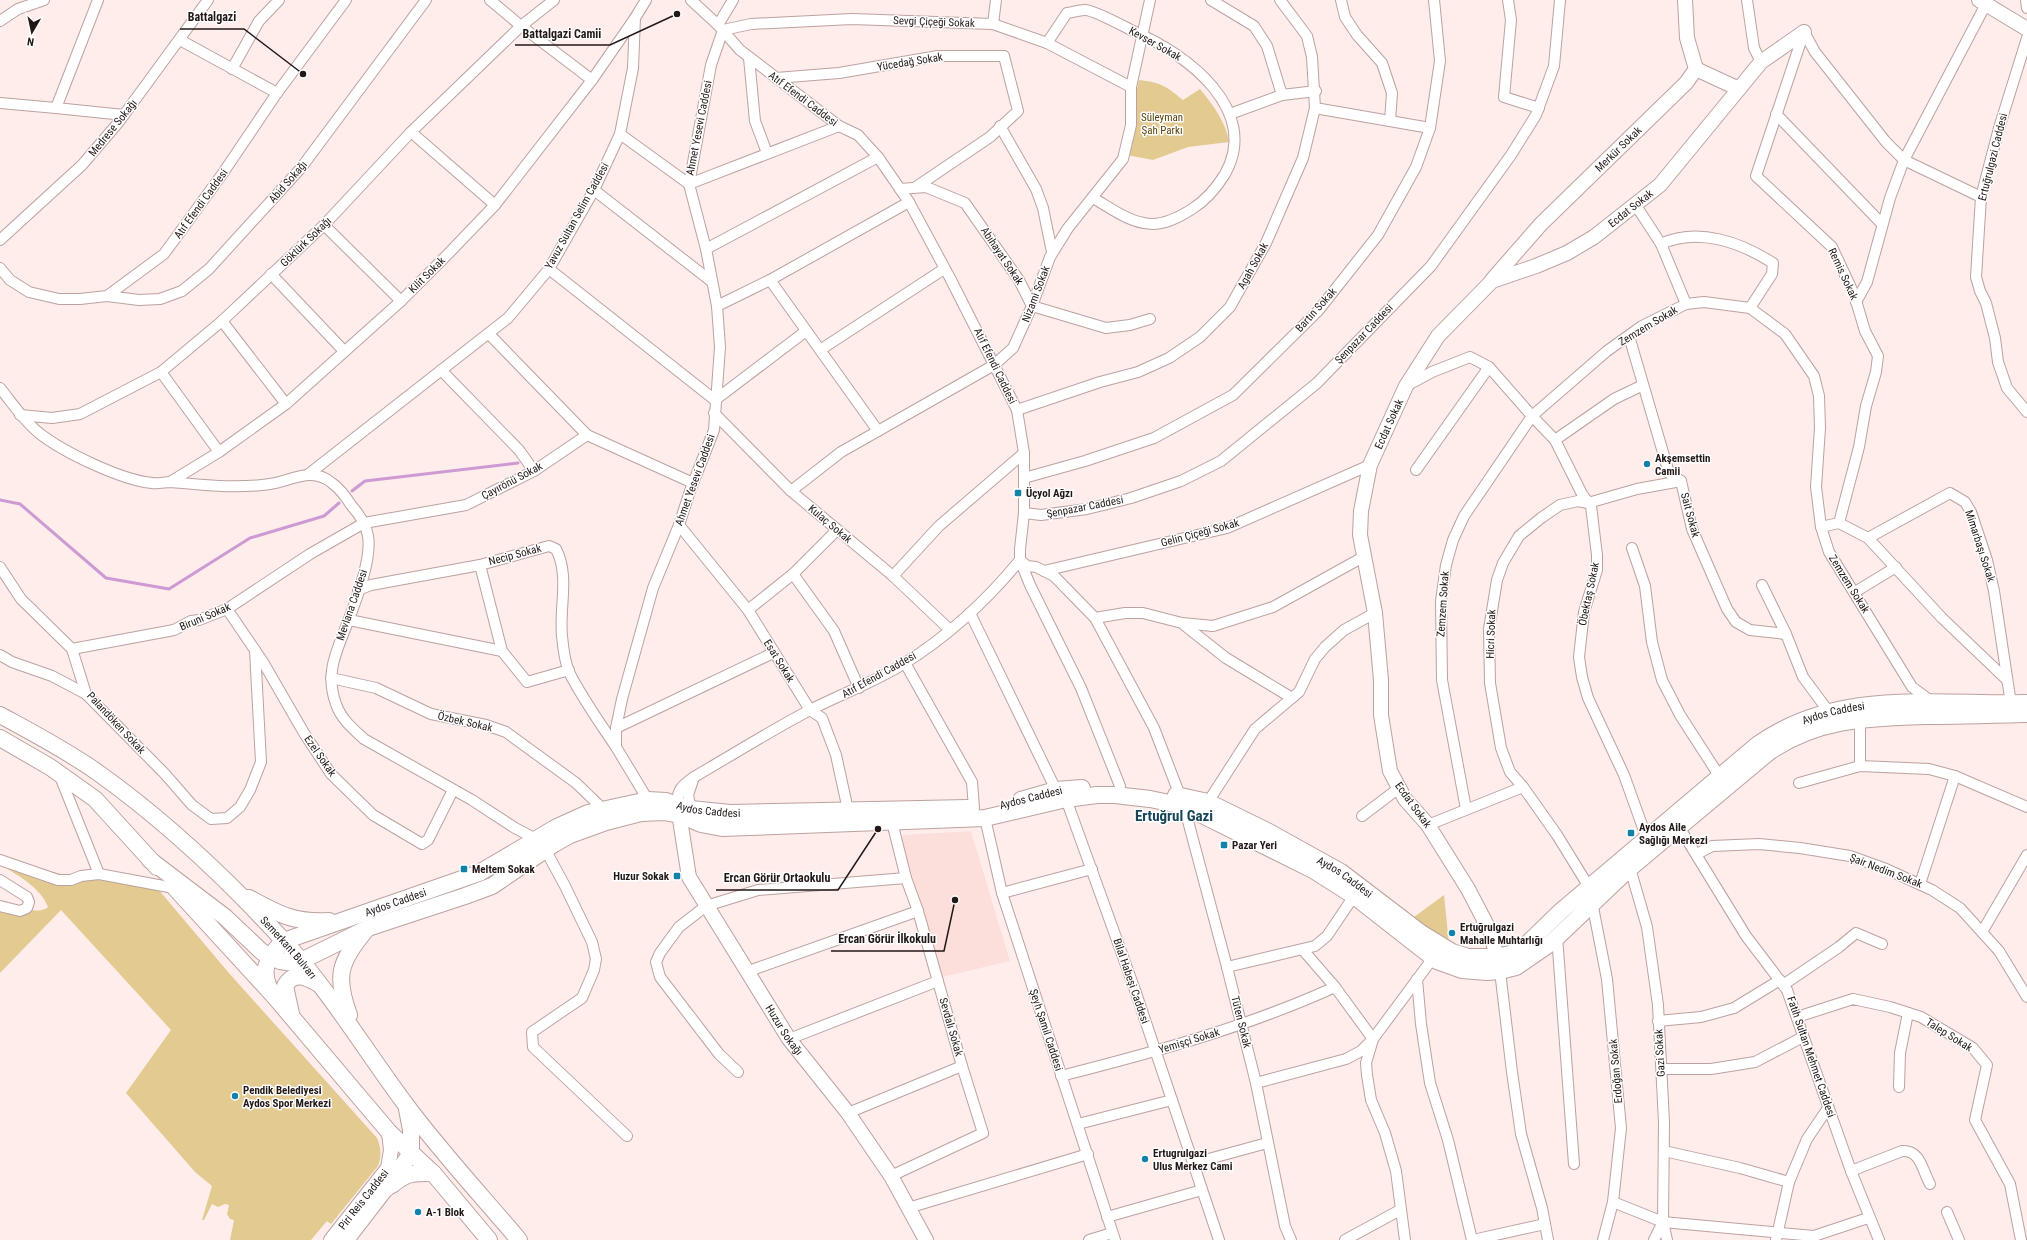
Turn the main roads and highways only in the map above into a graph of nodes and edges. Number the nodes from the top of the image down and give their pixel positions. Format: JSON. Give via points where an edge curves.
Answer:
{"nodes":[{"id":1,"x":2027,"y":703,"type":"edge"},
{"id":2,"x":2027,"y":714,"type":"edge"},
{"id":3,"x":0,"y":715,"type":"edge"},
{"id":4,"x":0,"y":738,"type":"edge"},
{"id":5,"x":1061,"y":795,"type":"junction"},
{"id":6,"x":1182,"y":801,"type":"junction"},
{"id":7,"x":683,"y":809,"type":"junction"},
{"id":8,"x":979,"y":813,"type":"junction"},
{"id":9,"x":1677,"y":822,"type":"junction"},
{"id":10,"x":540,"y":844,"type":"junction"},
{"id":11,"x":150,"y":860,"type":"junction"},
{"id":12,"x":234,"y":889,"type":"junction"},
{"id":13,"x":1591,"y":895,"type":"junction"},
{"id":14,"x":344,"y":921,"type":"junction"},
{"id":15,"x":368,"y":928,"type":"junction"},
{"id":16,"x":284,"y":941,"type":"junction"},
{"id":17,"x":269,"y":956,"type":"junction"},
{"id":18,"x":300,"y":962,"type":"junction"},
{"id":19,"x":1498,"y":964,"type":"junction"},
{"id":20,"x":317,"y":983,"type":"junction"},
{"id":21,"x":274,"y":996,"type":"junction"},
{"id":22,"x":292,"y":1018,"type":"junction"},
{"id":23,"x":356,"y":1032,"type":"junction"},
{"id":24,"x":406,"y":1104,"type":"junction"},
{"id":25,"x":411,"y":1152,"type":"junction"},
{"id":26,"x":433,"y":1173,"type":"junction"},
{"id":27,"x":489,"y":1240,"type":"edge"},
{"id":28,"x":519,"y":1240,"type":"edge"}],
"edges":[{"from":1,"to":9,"type":"main road","name":"Aydos Caddesi","via":[[1868,704],[1829,712],[1779,731],[1757,745],[1720,777]]},
{"from":2,"to":9,"type":"main road","name":"Aydos Caddesi","via":[[1860,719],[1820,727],[1776,747]]},
{"from":3,"to":12,"type":"main road","name":"Semerkant Bulvarı","via":[[97,772],[150,813]]},
{"from":4,"to":11,"type":"main road","via":[[58,772],[95,799]]},
{"from":5,"to":6,"type":"main road","name":"Aydos Caddesi","via":[[1115,795]]},
{"from":5,"to":6,"type":"main road","name":"Aydos Caddesi","via":[[1120,786]]},
{"from":5,"to":8,"type":"main road","name":"Aydos Caddesi"},
{"from":6,"to":19,"type":"main road","name":"Aydos Caddesi","via":[[1208,802],[1269,832],[1341,872],[1420,933],[1452,952]]},
{"from":6,"to":19,"type":"main road","name":"Aydos Caddesi","via":[[1313,870],[1354,896],[1433,958],[1462,970],[1487,972]]},
{"from":7,"to":8,"type":"main road","name":"Aydos Caddesi","via":[[730,814],[848,810]]},
{"from":7,"to":8,"type":"main road","name":"Aydos Caddesi","via":[[701,824],[722,828],[892,822]]},
{"from":7,"to":10,"type":"main road","name":"Aydos Caddesi","via":[[633,815]]},
{"from":7,"to":10,"type":"main road","name":"Aydos Caddesi","via":[[648,800],[603,809],[567,822]]},
{"from":9,"to":13,"type":"main road","name":"Aydos Caddesi","via":[[1630,868]]},
{"from":9,"to":13,"type":"main road","name":"Aydos Caddesi","via":[[1647,839]]},
{"from":10,"to":14,"type":"main road","name":"Aydos Caddesi","via":[[479,873]]},
{"from":10,"to":15,"type":"main road","name":"Aydos Caddesi","via":[[502,881],[483,890]]},
{"from":11,"to":17,"type":"main road","via":[[225,917]]},
{"from":11,"to":21,"type":"main road"},
{"from":12,"to":14,"type":"main road","via":[[287,917],[318,922]]},
{"from":12,"to":16,"type":"main road","name":"Semerkant Bulvarı"},
{"from":13,"to":19,"type":"main road","name":"Aydos Caddesi","via":[[1561,911],[1524,948],[1510,954]]},
{"from":13,"to":19,"type":"main road","name":"Aydos Caddesi","via":[[1558,936],[1531,958],[1516,967]]},
{"from":14,"to":16,"type":"main road","name":"Aydos Caddesi"},
{"from":15,"to":18,"type":"main road","name":"Aydos Caddesi"},
{"from":15,"to":23,"type":"main road","via":[[350,948],[344,961],[340,983]]},
{"from":16,"to":17,"type":"main road"},
{"from":16,"to":18,"type":"main road","name":"Semerkant Bulvarı"},
{"from":17,"to":18,"type":"main road","via":[[288,963]]},
{"from":17,"to":21,"type":"main road","via":[[266,984]]},
{"from":18,"to":20,"type":"main road","name":"Semerkant Bulvarı"},
{"from":20,"to":22,"type":"main road","via":[[303,976],[296,976],[288,981],[285,986],[286,998]]},
{"from":20,"to":23,"type":"main road","name":"Semerkant Bulvarı"},
{"from":21,"to":22,"type":"main road"},
{"from":22,"to":25,"type":"main road","via":[[389,1132]]},
{"from":23,"to":24,"type":"main road","name":"Semerkant Bulvarı"},
{"from":24,"to":25,"type":"main road","via":[[411,1130]]},
{"from":24,"to":28,"type":"main road","name":"Semerkant Bulvarı"},
{"from":25,"to":26,"type":"main road"},
{"from":25,"to":26,"type":"main road","via":[[387,1188],[403,1176]]},
{"from":26,"to":27,"type":"main road"}]}
